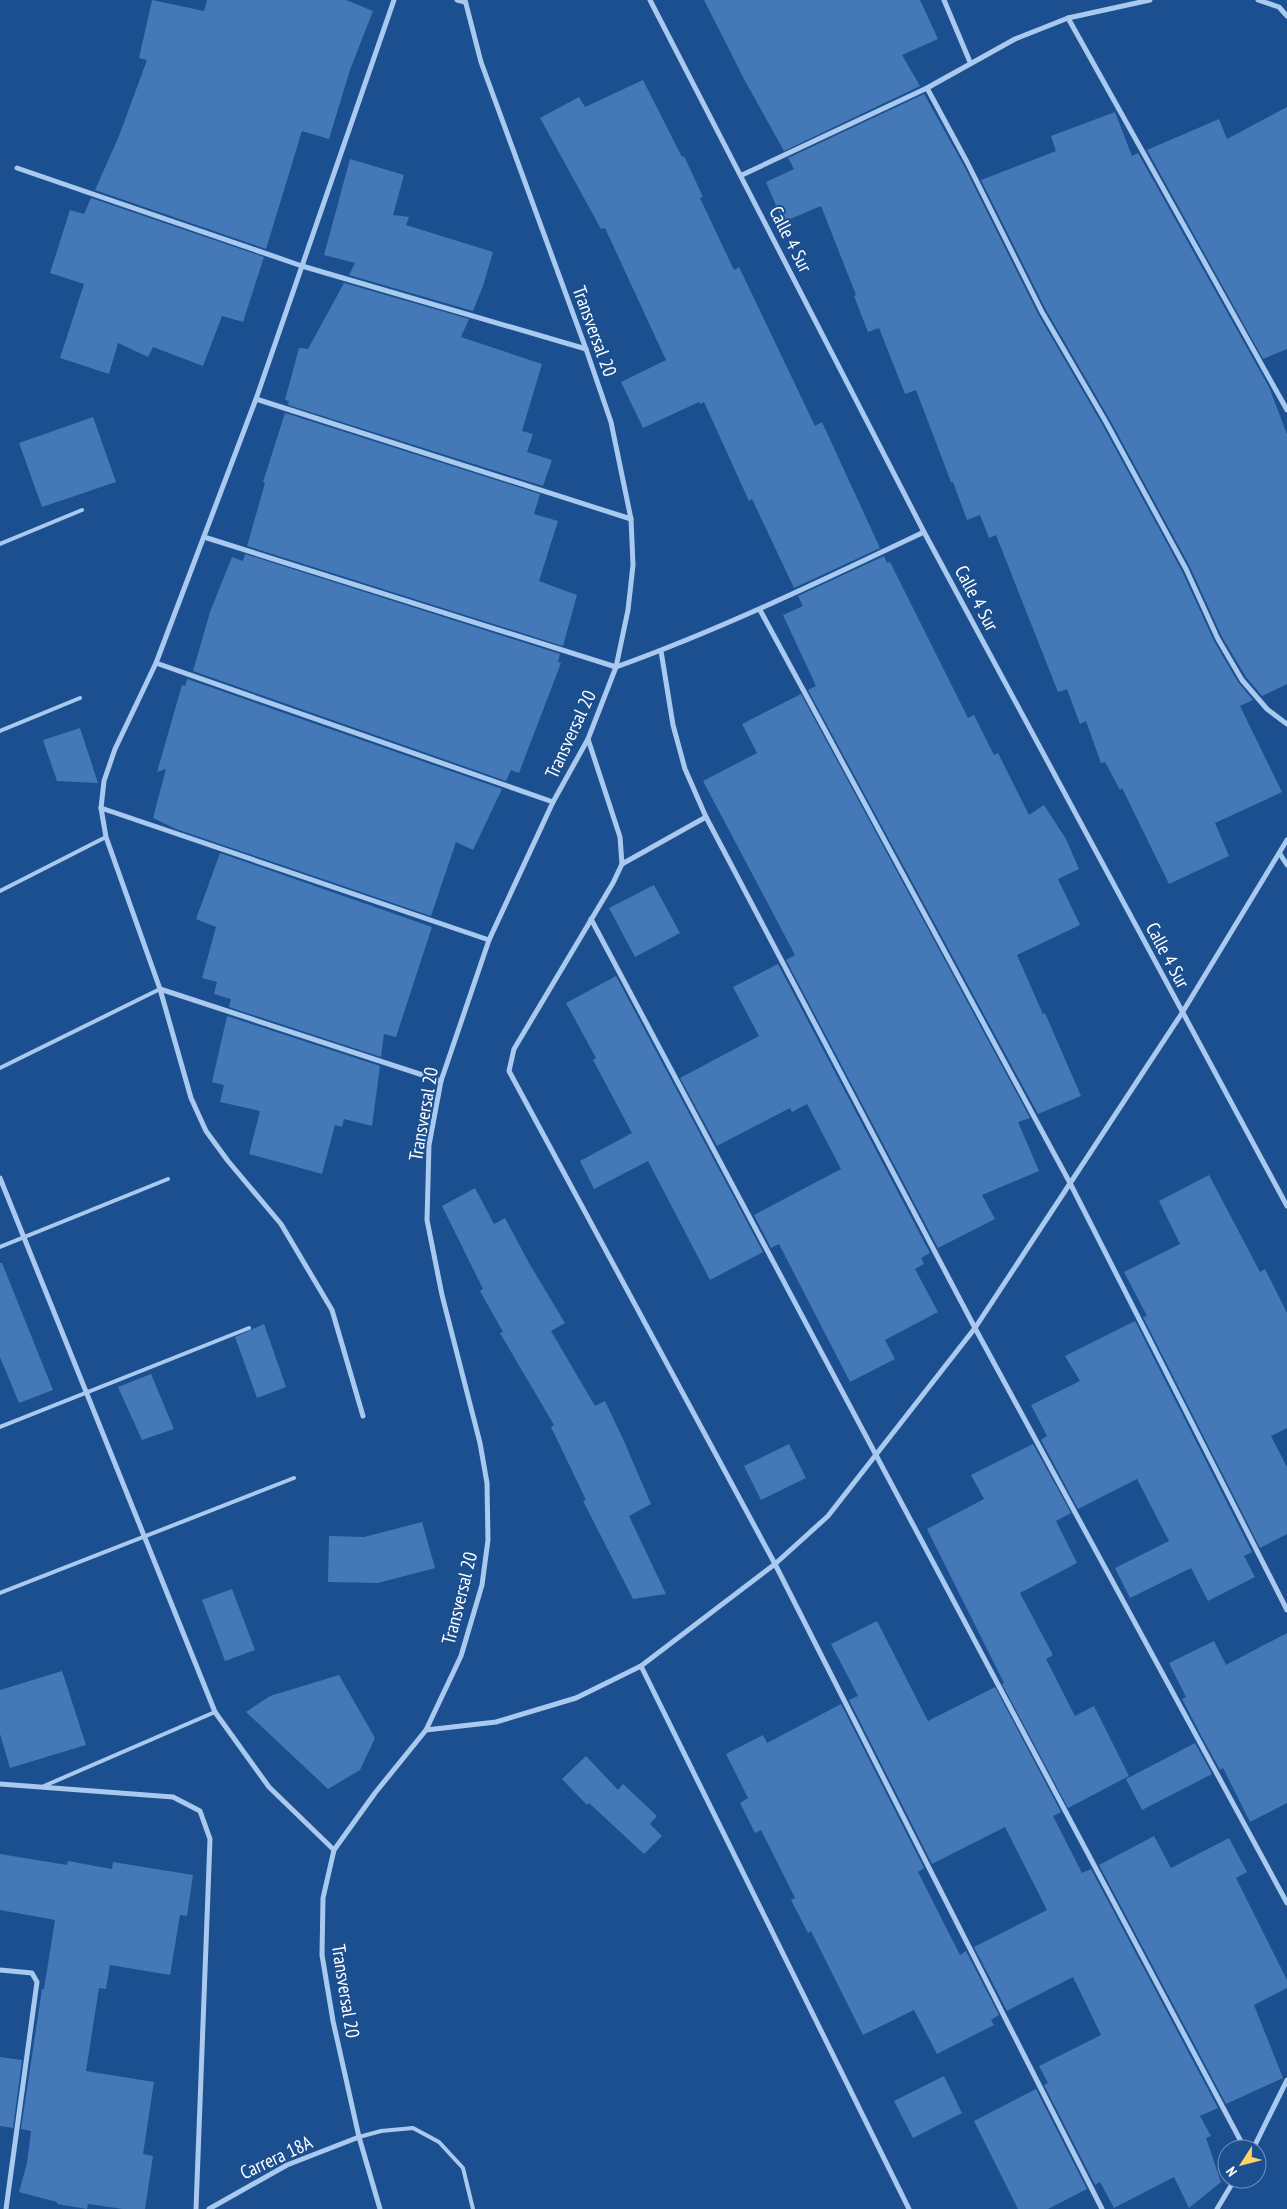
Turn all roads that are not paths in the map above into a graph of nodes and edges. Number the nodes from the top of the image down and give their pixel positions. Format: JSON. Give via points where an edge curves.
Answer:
{"nodes":[{"id":1,"x":394,"y":0,"type":"edge"},
{"id":2,"x":457,"y":0,"type":"edge"},
{"id":3,"x":650,"y":0,"type":"edge"},
{"id":4,"x":944,"y":0,"type":"edge"},
{"id":5,"x":1150,"y":0,"type":"edge"},
{"id":6,"x":1258,"y":0,"type":"edge"},
{"id":7,"x":465,"y":1,"type":"edge"},
{"id":8,"x":1287,"y":16,"type":"edge"},
{"id":9,"x":1068,"y":18,"type":"junction"},
{"id":10,"x":970,"y":62,"type":"junction"},
{"id":11,"x":927,"y":88,"type":"junction"},
{"id":12,"x":17,"y":168,"type":"dead end"},
{"id":13,"x":742,"y":175,"type":"junction"},
{"id":14,"x":302,"y":266,"type":"junction"},
{"id":15,"x":586,"y":349,"type":"junction"},
{"id":16,"x":256,"y":399,"type":"junction"},
{"id":17,"x":1287,"y":410,"type":"edge"},
{"id":18,"x":82,"y":510,"type":"dead end"},
{"id":19,"x":631,"y":519,"type":"junction"},
{"id":20,"x":924,"y":532,"type":"junction"},
{"id":21,"x":204,"y":537,"type":"junction"},
{"id":22,"x":0,"y":544,"type":"edge"},
{"id":23,"x":760,"y":610,"type":"junction"},
{"id":24,"x":661,"y":651,"type":"junction"},
{"id":25,"x":156,"y":663,"type":"junction"},
{"id":26,"x":616,"y":667,"type":"junction"},
{"id":27,"x":80,"y":698,"type":"dead end"},
{"id":28,"x":1287,"y":724,"type":"edge"},
{"id":29,"x":0,"y":731,"type":"edge"},
{"id":30,"x":588,"y":739,"type":"junction"},
{"id":31,"x":553,"y":802,"type":"junction"},
{"id":32,"x":101,"y":808,"type":"junction"},
{"id":33,"x":706,"y":817,"type":"junction"},
{"id":34,"x":106,"y":837,"type":"junction"},
{"id":35,"x":1287,"y":840,"type":"edge"},
{"id":36,"x":1280,"y":854,"type":"junction"},
{"id":37,"x":622,"y":864,"type":"junction"},
{"id":38,"x":1287,"y":865,"type":"edge"},
{"id":39,"x":0,"y":891,"type":"edge"},
{"id":40,"x":591,"y":919,"type":"junction"},
{"id":41,"x":488,"y":940,"type":"junction"},
{"id":42,"x":160,"y":989,"type":"junction"},
{"id":43,"x":1182,"y":1013,"type":"junction"},
{"id":44,"x":0,"y":1068,"type":"edge"},
{"id":45,"x":440,"y":1081,"type":"junction"},
{"id":46,"x":0,"y":1178,"type":"edge"},
{"id":47,"x":168,"y":1179,"type":"dead end"},
{"id":48,"x":1070,"y":1183,"type":"junction"},
{"id":49,"x":1287,"y":1206,"type":"edge"},
{"id":50,"x":24,"y":1238,"type":"junction"},
{"id":51,"x":0,"y":1247,"type":"edge"},
{"id":52,"x":248,"y":1328,"type":"dead end"},
{"id":53,"x":976,"y":1328,"type":"junction"},
{"id":54,"x":86,"y":1394,"type":"junction"},
{"id":55,"x":363,"y":1416,"type":"dead end"},
{"id":56,"x":0,"y":1427,"type":"edge"},
{"id":57,"x":877,"y":1454,"type":"junction"},
{"id":58,"x":294,"y":1478,"type":"dead end"},
{"id":59,"x":144,"y":1538,"type":"junction"},
{"id":60,"x":775,"y":1564,"type":"junction"},
{"id":61,"x":0,"y":1593,"type":"edge"},
{"id":62,"x":1287,"y":1610,"type":"edge"},
{"id":63,"x":641,"y":1666,"type":"junction"},
{"id":64,"x":215,"y":1712,"type":"junction"},
{"id":65,"x":426,"y":1730,"type":"junction"},
{"id":66,"x":0,"y":1784,"type":"edge"},
{"id":67,"x":40,"y":1788,"type":"junction"},
{"id":68,"x":334,"y":1850,"type":"junction"},
{"id":69,"x":1287,"y":1903,"type":"edge"},
{"id":70,"x":0,"y":1970,"type":"edge"},
{"id":71,"x":1287,"y":2080,"type":"edge"},
{"id":72,"x":359,"y":2137,"type":"junction"},
{"id":73,"x":1240,"y":2139,"type":"edge"},
{"id":74,"x":1258,"y":2139,"type":"edge"},
{"id":75,"x":1229,"y":2189,"type":"edge"},
{"id":76,"x":6,"y":2209,"type":"edge"},
{"id":77,"x":196,"y":2209,"type":"edge"},
{"id":78,"x":209,"y":2209,"type":"edge"},
{"id":79,"x":380,"y":2209,"type":"edge"},
{"id":80,"x":473,"y":2209,"type":"edge"},
{"id":81,"x":909,"y":2209,"type":"edge"},
{"id":82,"x":1102,"y":2209,"type":"edge"},
{"id":83,"x":1217,"y":2209,"type":"edge"}],
"edges":[{"from":1,"to":14,"type":"street"},
{"from":2,"to":7,"type":"street"},
{"from":3,"to":13,"type":"street","name":"Calle 4 Sur"},
{"from":4,"to":10,"type":"street"},
{"from":5,"to":9,"type":"street"},
{"from":6,"to":8,"type":"street","via":[[1279,7]]},
{"from":7,"to":15,"type":"street","name":"Transversal 20","via":[[484,71]]},
{"from":9,"to":10,"type":"street","via":[[1015,39]]},
{"from":9,"to":17,"type":"street"},
{"from":10,"to":11,"type":"street"},
{"from":11,"to":13,"type":"street"},
{"from":11,"to":28,"type":"street","via":[[1042,312],[1164,527],[1218,639],[1242,680],[1267,709]]},
{"from":12,"to":14,"type":"street"},
{"from":13,"to":20,"type":"street","name":"Calle 4 Sur"},
{"from":14,"to":15,"type":"street"},
{"from":14,"to":16,"type":"street"},
{"from":15,"to":19,"type":"street","name":"Transversal 20","via":[[611,422]]},
{"from":16,"to":19,"type":"street"},
{"from":16,"to":21,"type":"street"},
{"from":18,"to":22,"type":"lane"},
{"from":19,"to":26,"type":"street","name":"Transversal 20","via":[[633,565]]},
{"from":20,"to":23,"type":"street"},
{"from":20,"to":43,"type":"street","name":"Calle 4 Sur"},
{"from":21,"to":25,"type":"street"},
{"from":21,"to":26,"type":"street"},
{"from":23,"to":24,"type":"street"},
{"from":23,"to":48,"type":"street"},
{"from":24,"to":26,"type":"street"},
{"from":24,"to":33,"type":"street","via":[[675,733],[685,769]]},
{"from":25,"to":31,"type":"street"},
{"from":25,"to":32,"type":"street","via":[[115,749],[104,781]]},
{"from":26,"to":30,"type":"street","name":"Transversal 20"},
{"from":27,"to":29,"type":"lane"},
{"from":30,"to":31,"type":"street","name":"Transversal 20"},
{"from":30,"to":37,"type":"street","via":[[620,837]]},
{"from":31,"to":41,"type":"street","name":"Transversal 20"},
{"from":32,"to":34,"type":"street"},
{"from":32,"to":41,"type":"street"},
{"from":33,"to":37,"type":"street"},
{"from":33,"to":53,"type":"street"},
{"from":34,"to":39,"type":"lane"},
{"from":34,"to":42,"type":"street"},
{"from":35,"to":36,"type":"street"},
{"from":36,"to":38,"type":"street"},
{"from":36,"to":43,"type":"street"},
{"from":37,"to":40,"type":"street"},
{"from":40,"to":57,"type":"street"},
{"from":40,"to":60,"type":"street","via":[[514,1049],[509,1071]]},
{"from":41,"to":45,"type":"street","name":"Transversal 20"},
{"from":42,"to":44,"type":"lane"},
{"from":42,"to":45,"type":"street"},
{"from":42,"to":55,"type":"street","via":[[191,1098],[206,1131],[280,1224],[332,1310]]},
{"from":43,"to":48,"type":"street"},
{"from":43,"to":49,"type":"street","name":"Calle 4 Sur"},
{"from":45,"to":65,"type":"street","name":"Transversal 20","via":[[429,1145],[427,1220],[442,1295],[480,1443],[487,1483],[488,1540],[482,1586],[461,1656]]},
{"from":46,"to":50,"type":"street"},
{"from":47,"to":50,"type":"lane"},
{"from":48,"to":53,"type":"street"},
{"from":48,"to":62,"type":"street"},
{"from":50,"to":51,"type":"lane"},
{"from":50,"to":54,"type":"street"},
{"from":52,"to":54,"type":"lane"},
{"from":53,"to":57,"type":"street"},
{"from":53,"to":69,"type":"street"},
{"from":54,"to":56,"type":"lane"},
{"from":54,"to":59,"type":"street"},
{"from":57,"to":60,"type":"street","via":[[828,1516]]},
{"from":57,"to":73,"type":"street"},
{"from":58,"to":59,"type":"lane"},
{"from":59,"to":61,"type":"lane"},
{"from":59,"to":64,"type":"street"},
{"from":60,"to":63,"type":"street"},
{"from":60,"to":82,"type":"street"},
{"from":63,"to":65,"type":"street","via":[[576,1698],[505,1719]]},
{"from":63,"to":81,"type":"street"},
{"from":64,"to":67,"type":"lane"},
{"from":64,"to":68,"type":"street","via":[[269,1787]]},
{"from":65,"to":68,"type":"street","name":"Transversal 20"},
{"from":66,"to":67,"type":"street"},
{"from":67,"to":77,"type":"street","via":[[173,1797],[200,1811],[210,1839]]},
{"from":68,"to":72,"type":"street","name":"Transversal 20","via":[[323,1898],[322,1955]]},
{"from":70,"to":76,"type":"street","via":[[32,1973],[37,1982]]},
{"from":71,"to":74,"type":"street"},
{"from":72,"to":78,"type":"street","name":"Carrera 18A","via":[[287,2165]]},
{"from":72,"to":79,"type":"street","name":"Transversal 20"},
{"from":72,"to":80,"type":"lane","via":[[413,2128],[439,2142],[462,2168]]},
{"from":75,"to":83,"type":"street"}]}
